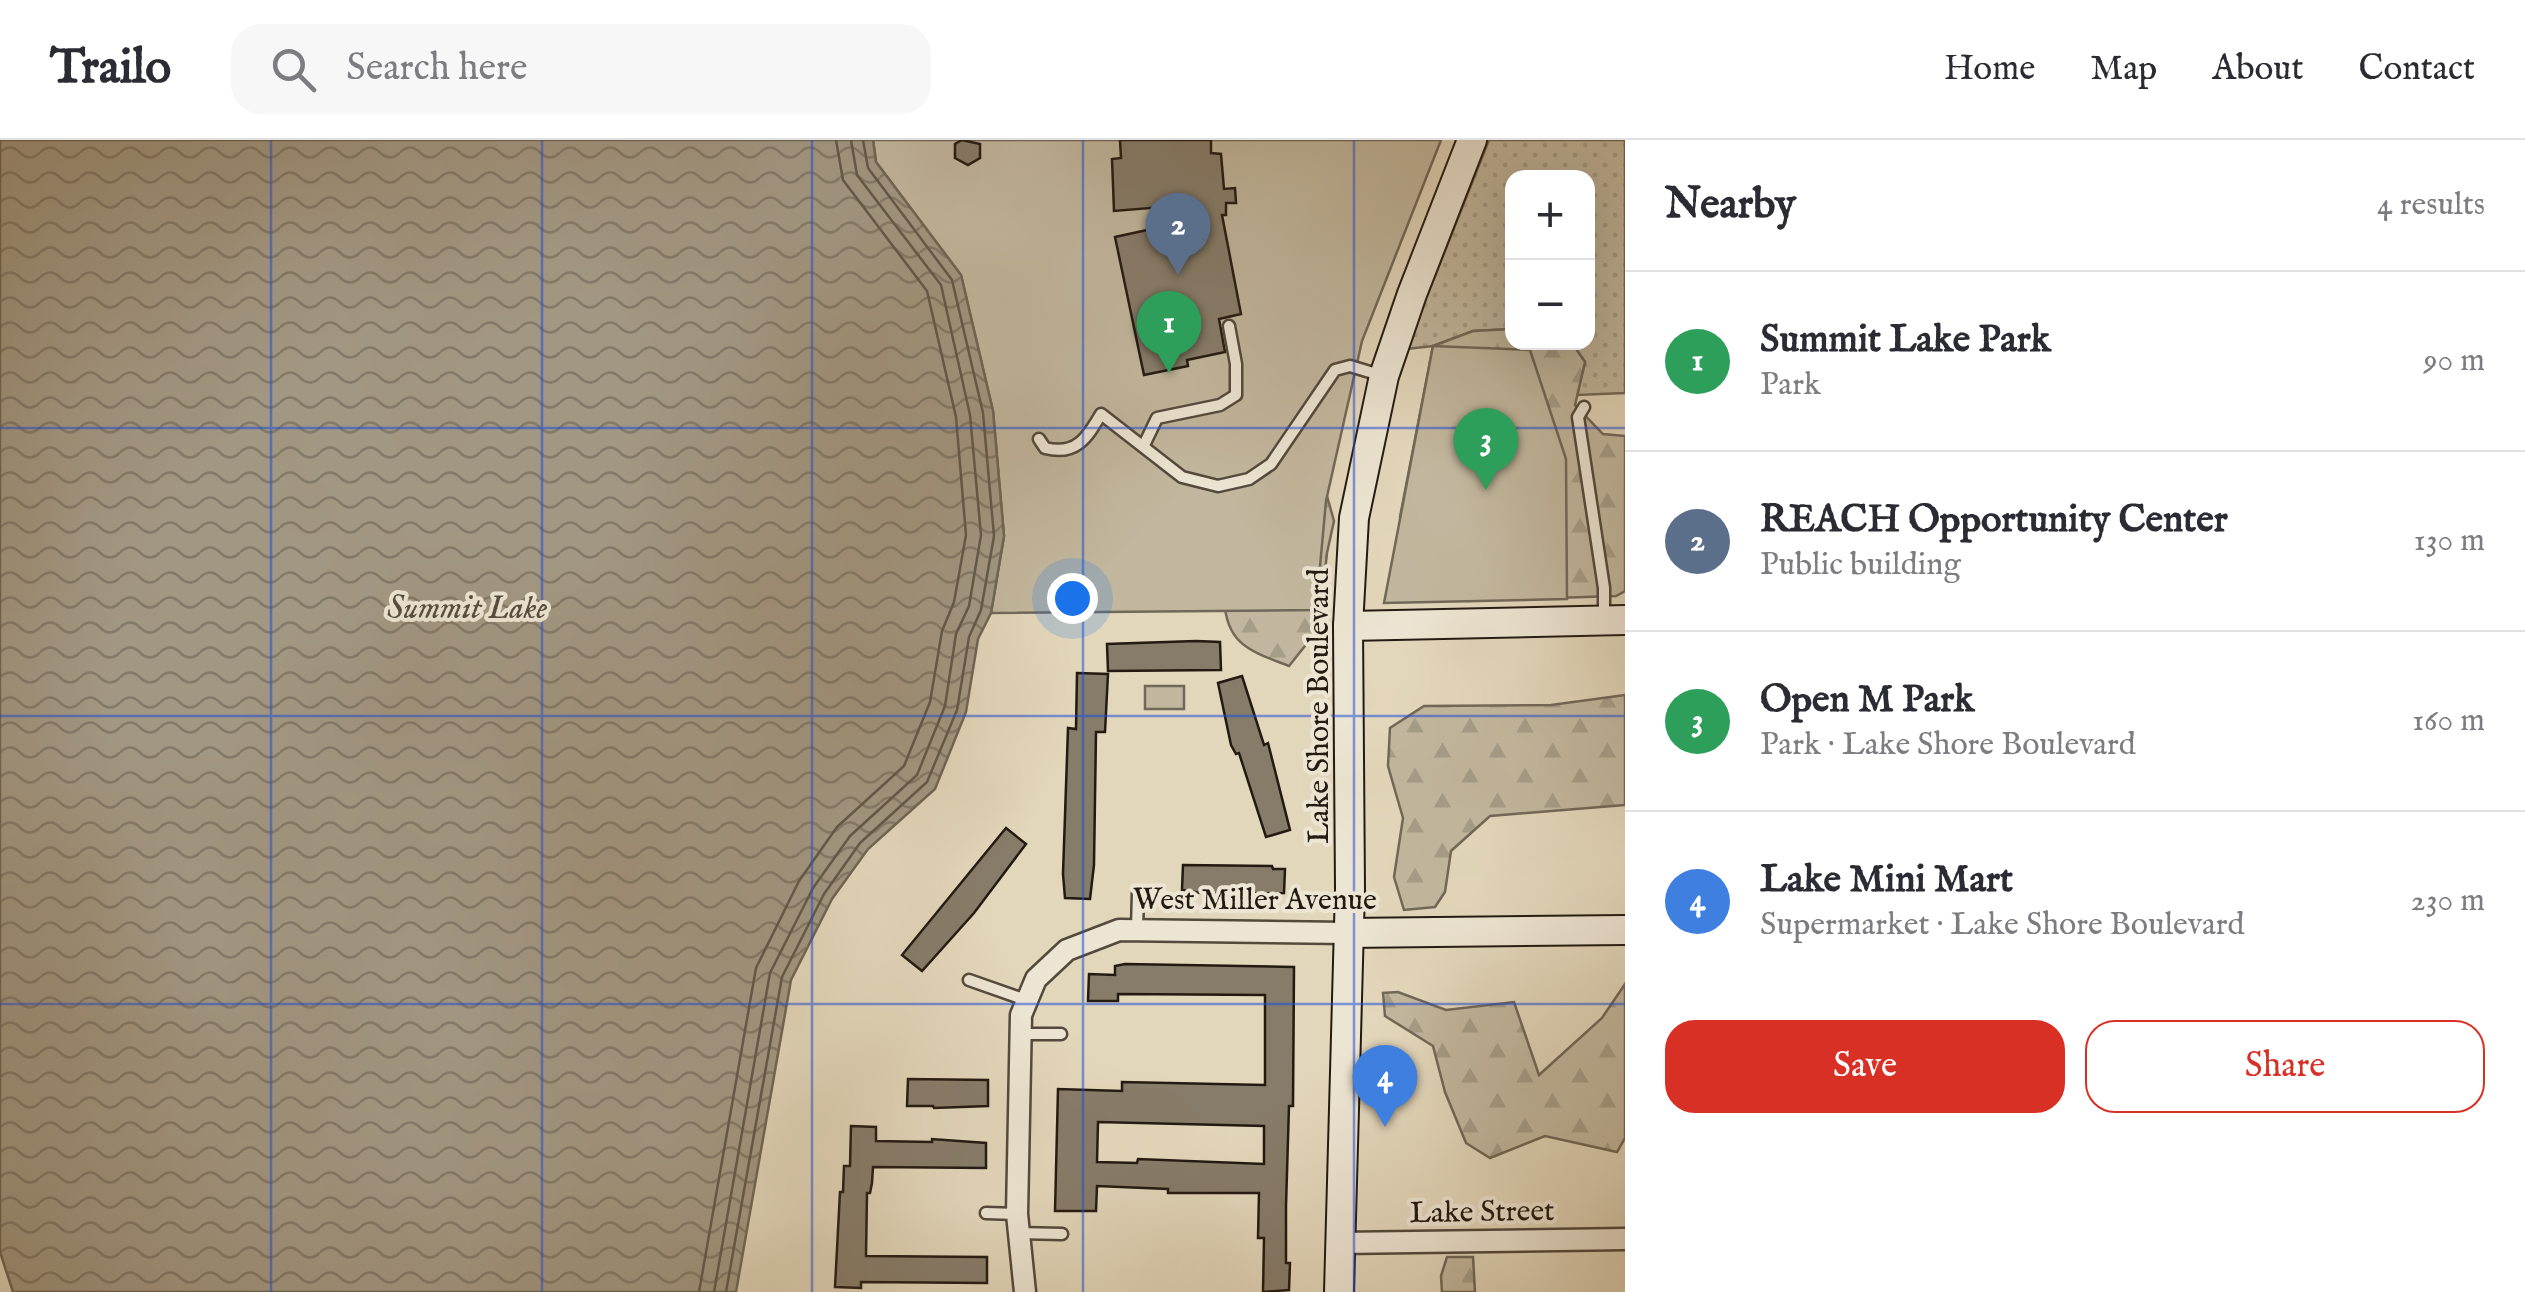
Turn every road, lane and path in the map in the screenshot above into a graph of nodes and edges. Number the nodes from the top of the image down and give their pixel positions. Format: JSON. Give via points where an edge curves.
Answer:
{"nodes":[{"id":1,"x":1472,"y":140,"type":"edge"},
{"id":2,"x":1229,"y":326,"type":"dead end"},
{"id":3,"x":1384,"y":376,"type":"junction"},
{"id":4,"x":1584,"y":408,"type":"dead end"},
{"id":5,"x":1040,"y":439,"type":"dead end"},
{"id":6,"x":1144,"y":445,"type":"junction"},
{"id":7,"x":1614,"y":621,"type":"edge"},
{"id":8,"x":1348,"y":626,"type":"junction"},
{"id":9,"x":1138,"y":893,"type":"dead end"},
{"id":10,"x":1137,"y":929,"type":"junction"},
{"id":11,"x":1625,"y":930,"type":"edge"},
{"id":12,"x":1346,"y":932,"type":"junction"},
{"id":13,"x":969,"y":980,"type":"dead end"},
{"id":14,"x":1026,"y":1000,"type":"junction"},
{"id":15,"x":1021,"y":1034,"type":"junction"},
{"id":16,"x":1061,"y":1034,"type":"dead end"},
{"id":17,"x":1342,"y":1079,"type":"junction"},
{"id":18,"x":1394,"y":1080,"type":"dead end"},
{"id":19,"x":986,"y":1213,"type":"dead end"},
{"id":20,"x":1018,"y":1223,"type":"junction"},
{"id":21,"x":1062,"y":1234,"type":"dead end"},
{"id":22,"x":1625,"y":1239,"type":"edge"},
{"id":23,"x":1340,"y":1243,"type":"junction"},
{"id":24,"x":1025,"y":1292,"type":"edge"},
{"id":25,"x":1339,"y":1292,"type":"edge"}],
"edges":[{"from":1,"to":3,"type":"main road","name":"Lake Shore Boulevard"},
{"from":2,"to":6,"type":"lane","via":[[1236,395],[1157,418]]},
{"from":3,"to":6,"type":"lane","via":[[1350,366],[1335,370],[1271,464],[1249,480],[1218,486],[1182,478]]},
{"from":3,"to":8,"type":"main road","name":"Lake Shore Boulevard","via":[[1354,518]]},
{"from":4,"to":7,"type":"lane","via":[[1578,417]]},
{"from":5,"to":6,"type":"lane","via":[[1046,448],[1068,450],[1080,445],[1101,414]]},
{"from":7,"to":8,"type":"main road"},
{"from":8,"to":12,"type":"main road","name":"Lake Shore Boulevard"},
{"from":9,"to":10,"type":"lane"},
{"from":10,"to":12,"type":"street","name":"West Miller Avenue"},
{"from":10,"to":14,"type":"street","name":"West Miller Avenue","via":[[1096,936],[1067,950],[1036,979]]},
{"from":11,"to":12,"type":"main road","name":"West Miller Avenue"},
{"from":12,"to":17,"type":"main road","name":"Lake Shore Boulevard"},
{"from":13,"to":14,"type":"lane"},
{"from":14,"to":15,"type":"street","name":"West Miller Avenue"},
{"from":15,"to":16,"type":"lane"},
{"from":15,"to":20,"type":"street","name":"West Miller Avenue"},
{"from":17,"to":18,"type":"lane"},
{"from":17,"to":23,"type":"main road","name":"Lake Shore Boulevard"},
{"from":19,"to":20,"type":"lane"},
{"from":20,"to":21,"type":"lane"},
{"from":20,"to":24,"type":"street","name":"West Miller Avenue"},
{"from":22,"to":23,"type":"street","name":"Lake Street"},
{"from":23,"to":25,"type":"main road","name":"Lake Shore Boulevard"}]}
